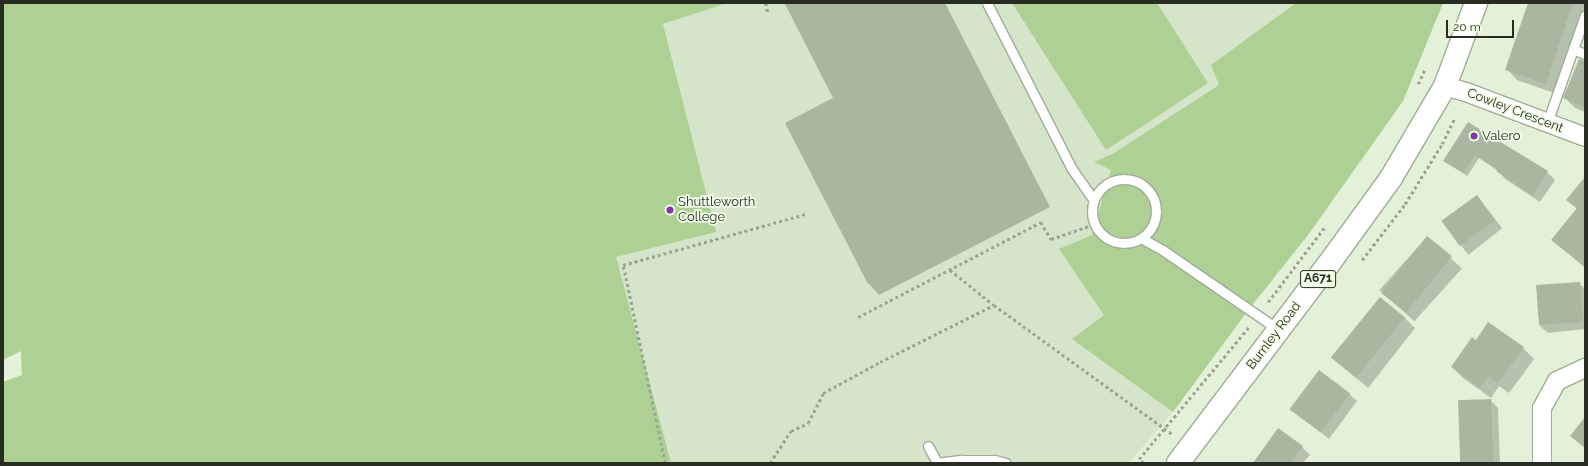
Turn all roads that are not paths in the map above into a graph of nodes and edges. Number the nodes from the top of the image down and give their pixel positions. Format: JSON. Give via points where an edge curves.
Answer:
{"nodes":[{"id":1,"x":986,"y":3,"type":"edge"},
{"id":2,"x":1476,"y":3,"type":"edge"},
{"id":3,"x":1585,"y":15,"type":"edge"},
{"id":4,"x":1573,"y":49,"type":"junction"},
{"id":5,"x":1585,"y":54,"type":"edge"},
{"id":6,"x":1445,"y":86,"type":"junction"},
{"id":7,"x":1547,"y":123,"type":"junction"},
{"id":8,"x":1585,"y":137,"type":"edge"},
{"id":9,"x":1094,"y":200,"type":"junction"},
{"id":10,"x":1141,"y":238,"type":"junction"},
{"id":11,"x":1279,"y":330,"type":"junction"},
{"id":12,"x":1585,"y":368,"type":"edge"},
{"id":13,"x":928,"y":446,"type":"dead end"},
{"id":14,"x":1184,"y":455,"type":"edge"},
{"id":15,"x":937,"y":462,"type":"edge"},
{"id":16,"x":1006,"y":463,"type":"edge"},
{"id":17,"x":1542,"y":463,"type":"edge"}],
"edges":[{"from":1,"to":9,"type":"lane","via":[[1072,169]]},
{"from":2,"to":6,"type":"main road","number":"A671"},
{"from":3,"to":4,"type":"lane"},
{"from":4,"to":5,"type":"lane"},
{"from":4,"to":7,"type":"lane"},
{"from":6,"to":7,"type":"street","name":"Cowley Crescent"},
{"from":6,"to":11,"type":"main road","name":"Burnley Road","number":"A671","via":[[1392,178]]},
{"from":7,"to":8,"type":"street","name":"Cowley Crescent"},
{"from":9,"to":10,"type":"lane","via":[[1092,216],[1100,232],[1108,239],[1128,243]]},
{"from":9,"to":10,"type":"lane","via":[[1099,190],[1117,179],[1128,178],[1147,187],[1153,195],[1156,216],[1153,226]]},
{"from":10,"to":11,"type":"lane"},
{"from":11,"to":14,"type":"main road","name":"Burnley Road","number":"A671"},
{"from":12,"to":17,"type":"street","via":[[1557,381],[1542,408]]},
{"from":13,"to":15,"type":"lane"},
{"from":15,"to":16,"type":"lane","via":[[994,460]]}]}
